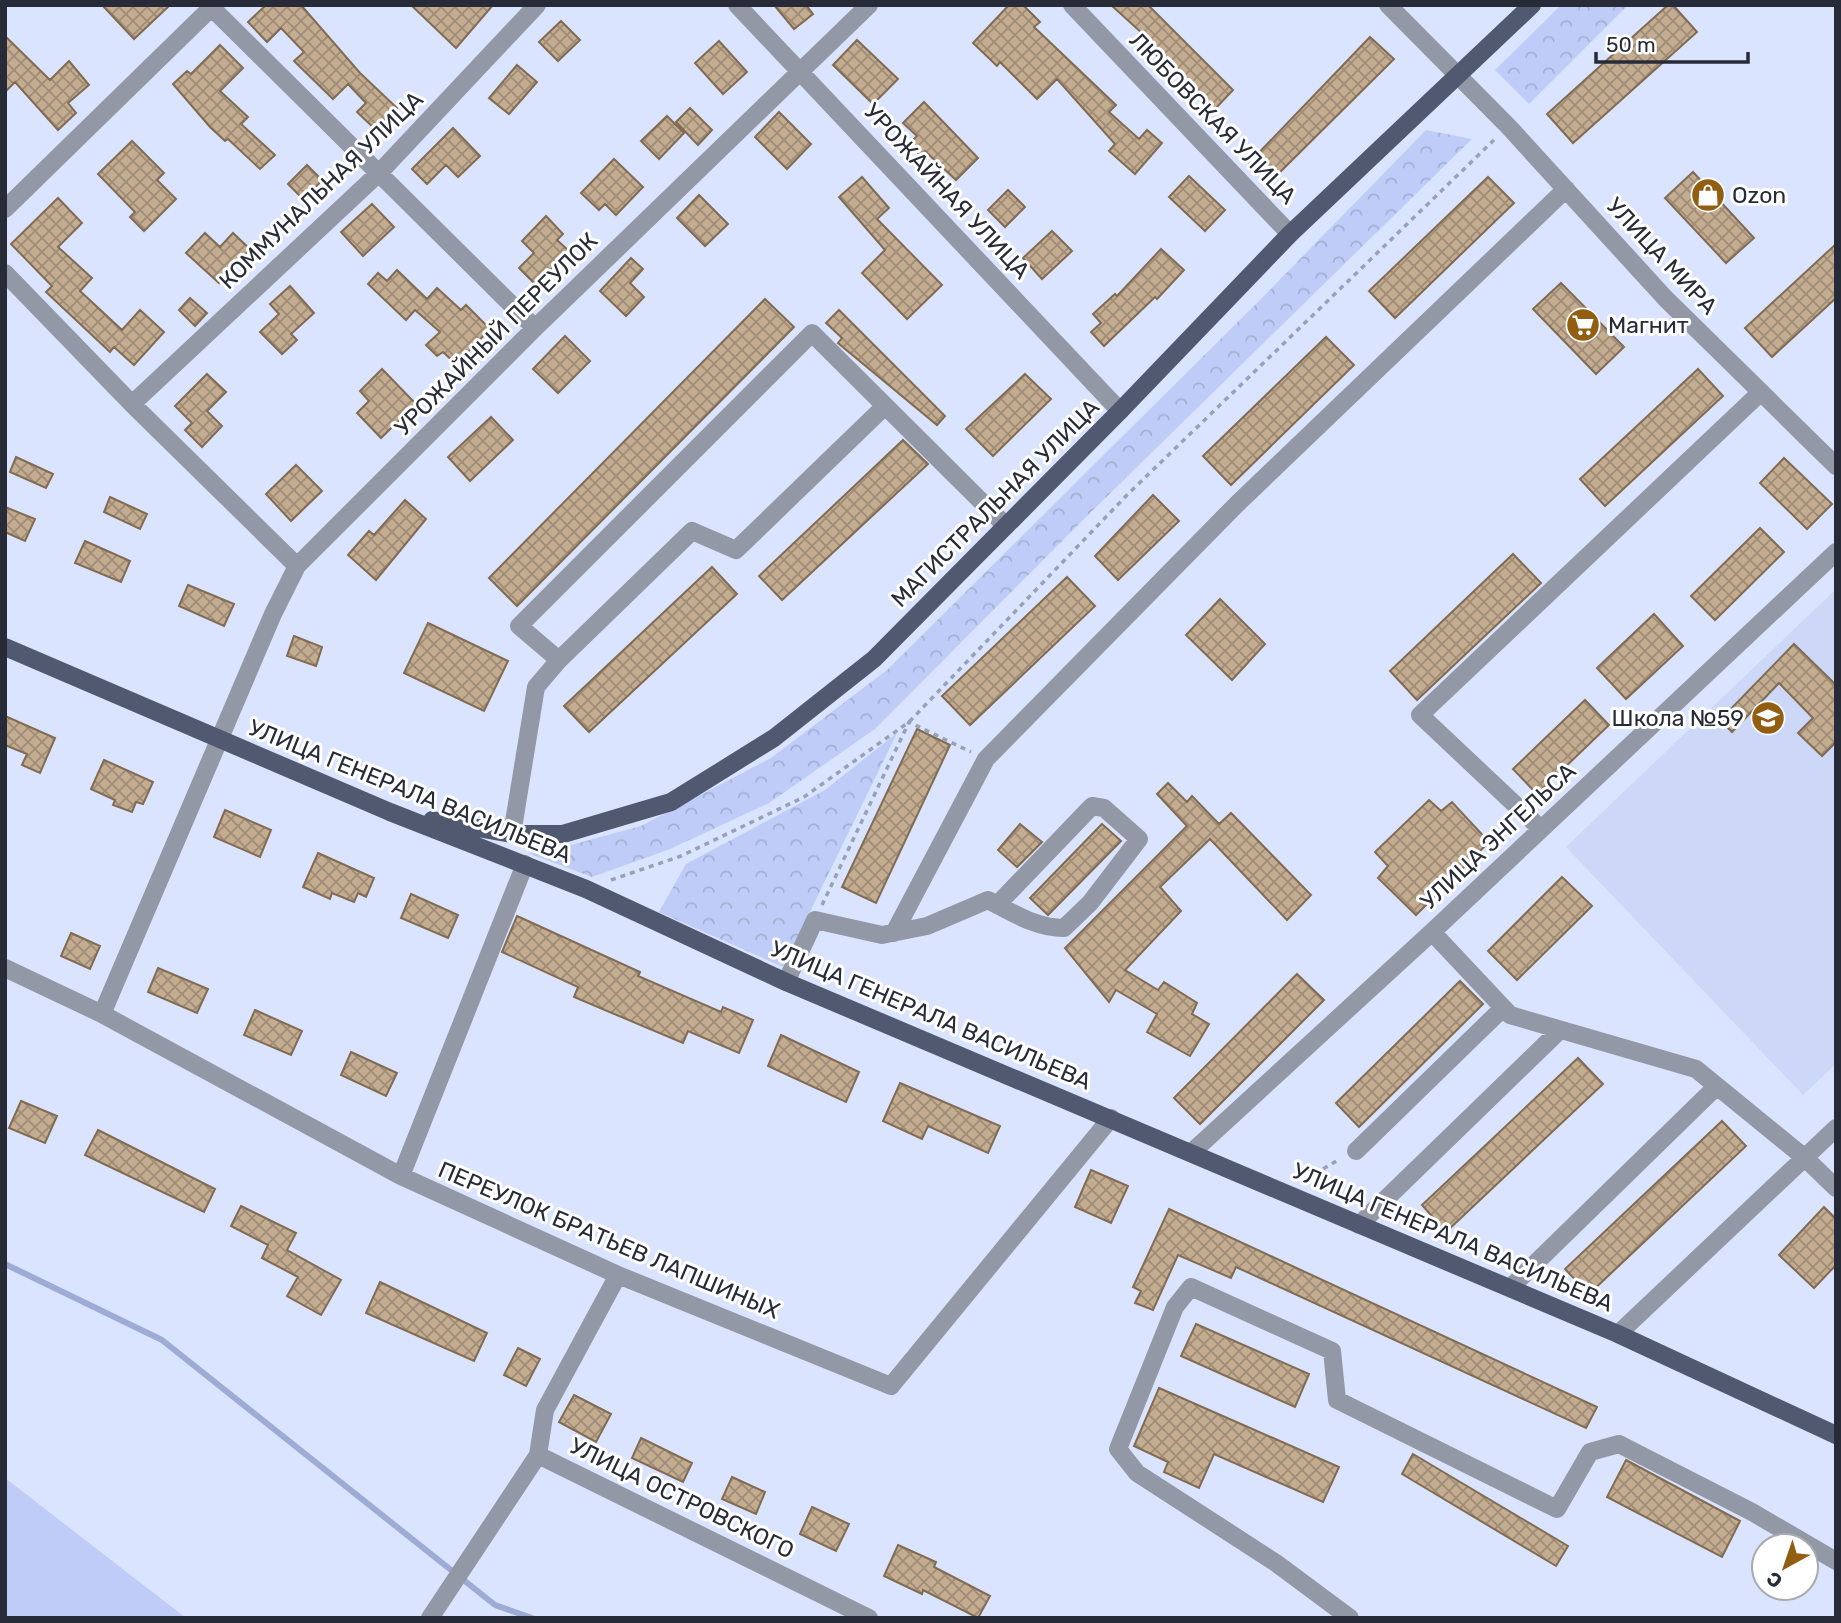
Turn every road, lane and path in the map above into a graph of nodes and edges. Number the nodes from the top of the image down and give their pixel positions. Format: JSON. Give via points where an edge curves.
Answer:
{"nodes":[{"id":1,"x":537,"y":5,"type":"edge"},
{"id":2,"x":737,"y":5,"type":"edge"},
{"id":3,"x":869,"y":5,"type":"edge"},
{"id":4,"x":1072,"y":5,"type":"edge"},
{"id":5,"x":1388,"y":5,"type":"edge"},
{"id":6,"x":1532,"y":5,"type":"edge"},
{"id":7,"x":211,"y":6,"type":"edge"},
{"id":8,"x":801,"y":71,"type":"junction"},
{"id":9,"x":1457,"y":75,"type":"junction"},
{"id":10,"x":1508,"y":126,"type":"junction"},
{"id":11,"x":380,"y":172,"type":"junction"},
{"id":12,"x":1566,"y":189,"type":"junction"},
{"id":13,"x":5,"y":209,"type":"edge"},
{"id":14,"x":1290,"y":234,"type":"junction"},
{"id":15,"x":5,"y":273,"type":"edge"},
{"id":16,"x":536,"y":328,"type":"junction"},
{"id":17,"x":1761,"y":392,"type":"junction"},
{"id":18,"x":132,"y":404,"type":"junction"},
{"id":19,"x":885,"y":406,"type":"junction"},
{"id":20,"x":1121,"y":411,"type":"junction"},
{"id":21,"x":1836,"y":466,"type":"edge"},
{"id":22,"x":1006,"y":526,"type":"junction"},
{"id":23,"x":1836,"y":552,"type":"edge"},
{"id":24,"x":297,"y":566,"type":"junction"},
{"id":25,"x":5,"y":647,"type":"edge"},
{"id":26,"x":559,"y":660,"type":"junction"},
{"id":27,"x":909,"y":722,"type":"junction"},
{"id":28,"x":221,"y":741,"type":"junction"},
{"id":29,"x":986,"y":760,"type":"junction"},
{"id":30,"x":390,"y":812,"type":"junction"},
{"id":31,"x":1541,"y":829,"type":"junction"},
{"id":32,"x":512,"y":834,"type":"junction"},
{"id":33,"x":525,"y":864,"type":"junction"},
{"id":34,"x":586,"y":889,"type":"junction"},
{"id":35,"x":997,"y":905,"type":"junction"},
{"id":36,"x":815,"y":920,"type":"junction"},
{"id":37,"x":1432,"y":932,"type":"junction"},
{"id":38,"x":894,"y":933,"type":"junction"},
{"id":39,"x":5,"y":968,"type":"edge"},
{"id":40,"x":786,"y":982,"type":"junction"},
{"id":41,"x":1503,"y":1008,"type":"junction"},
{"id":42,"x":102,"y":1014,"type":"junction"},
{"id":43,"x":1560,"y":1030,"type":"junction"},
{"id":44,"x":1717,"y":1086,"type":"junction"},
{"id":45,"x":1111,"y":1118,"type":"junction"},
{"id":46,"x":1836,"y":1128,"type":"edge"},
{"id":47,"x":1356,"y":1151,"type":"joint"},
{"id":48,"x":1191,"y":1153,"type":"junction"},
{"id":49,"x":1805,"y":1158,"type":"junction"},
{"id":50,"x":401,"y":1176,"type":"junction"},
{"id":51,"x":1306,"y":1179,"type":"dead end"},
{"id":52,"x":1836,"y":1188,"type":"edge"},
{"id":53,"x":1359,"y":1224,"type":"junction"},
{"id":54,"x":618,"y":1275,"type":"junction"},
{"id":55,"x":1510,"y":1288,"type":"junction"},
{"id":56,"x":1618,"y":1334,"type":"junction"},
{"id":57,"x":1836,"y":1434,"type":"edge"},
{"id":58,"x":538,"y":1455,"type":"junction"},
{"id":59,"x":1836,"y":1561,"type":"edge"},
{"id":60,"x":430,"y":1618,"type":"edge"},
{"id":61,"x":869,"y":1618,"type":"edge"},
{"id":62,"x":1350,"y":1618,"type":"edge"}],
"edges":[{"from":1,"to":11,"type":"street","name":"КОММУНАЛЬНАЯ УЛИЦА"},
{"from":2,"to":8,"type":"street","name":"УРОЖАЙНАЯ УЛИЦА"},
{"from":3,"to":8,"type":"street","name":"УРОЖАЙНЫЙ ПЕРЕУЛОК"},
{"from":4,"to":14,"type":"street","name":"ЛЮБОВСКАЯ УЛИЦА"},
{"from":5,"to":9,"type":"street","name":"УЛИЦА МИРА"},
{"from":6,"to":9,"type":"main road","name":"МАГИСТРАЛЬНАЯ УЛИЦА"},
{"from":7,"to":11,"type":"street"},
{"from":7,"to":13,"type":"street"},
{"from":8,"to":16,"type":"street","name":"УРОЖАЙНЫЙ ПЕРЕУЛОК"},
{"from":8,"to":20,"type":"street","name":"УРОЖАЙНАЯ УЛИЦА"},
{"from":9,"to":10,"type":"street","name":"УЛИЦА МИРА"},
{"from":9,"to":14,"type":"main road","name":"МАГИСТРАЛЬНАЯ УЛИЦА"},
{"from":10,"to":12,"type":"street","name":"УЛИЦА МИРА"},
{"from":10,"to":27,"type":"path","via":[[1127,495]]},
{"from":11,"to":16,"type":"street"},
{"from":11,"to":18,"type":"street","name":"КОММУНАЛЬНАЯ УЛИЦА"},
{"from":12,"to":17,"type":"street","name":"УЛИЦА МИРА","via":[[1665,298]]},
{"from":12,"to":29,"type":"street","via":[[1237,504]]},
{"from":14,"to":20,"type":"main road","name":"МАГИСТРАЛЬНАЯ УЛИЦА"},
{"from":15,"to":18,"type":"street"},
{"from":16,"to":24,"type":"street","name":"УРОЖАЙНЫЙ ПЕРЕУЛОК"},
{"from":17,"to":21,"type":"street","name":"УЛИЦА МИРА"},
{"from":17,"to":31,"type":"street","via":[[1420,715]]},
{"from":18,"to":24,"type":"street"},
{"from":19,"to":22,"type":"street"},
{"from":19,"to":26,"type":"street","via":[[736,550],[692,531]]},
{"from":19,"to":26,"type":"street","via":[[812,333],[519,626]]},
{"from":20,"to":22,"type":"main road","name":"МАГИСТРАЛЬНАЯ УЛИЦА"},
{"from":22,"to":32,"type":"main road","name":"МАГИСТРАЛЬНАЯ УЛИЦА","via":[[874,659],[774,738],[671,802],[562,834]]},
{"from":23,"to":31,"type":"street","name":"УЛИЦА ЭНГЕЛЬСА"},
{"from":24,"to":28,"type":"street","name":"УРОЖАЙНЫЙ ПЕРЕУЛОК"},
{"from":25,"to":28,"type":"main road","name":"УЛИЦА ГЕНЕРАЛА ВАСИЛЬЕВА"},
{"from":26,"to":32,"type":"street","via":[[536,687]]},
{"from":27,"to":29,"type":"path"},
{"from":27,"to":34,"type":"path","via":[[804,797],[681,856]]},
{"from":27,"to":36,"type":"path"},
{"from":28,"to":30,"type":"main road","name":"УЛИЦА ГЕНЕРАЛА ВАСИЛЬЕВА"},
{"from":28,"to":42,"type":"street","name":"УРОЖАЙНЫЙ ПЕРЕУЛОК"},
{"from":29,"to":38,"type":"street"},
{"from":30,"to":32,"type":"main road","name":"МАГИСТРАЛЬНАЯ УЛИЦА"},
{"from":30,"to":33,"type":"main road","name":"УЛИЦА ГЕНЕРАЛА ВАСИЛЬЕВА"},
{"from":31,"to":37,"type":"street","name":"УЛИЦА ЭНГЕЛЬСА"},
{"from":33,"to":34,"type":"main road","name":"УЛИЦА ГЕНЕРАЛА ВАСИЛЬЕВА"},
{"from":33,"to":50,"type":"street"},
{"from":34,"to":40,"type":"main road","name":"УЛИЦА ГЕНЕРАЛА ВАСИЛЬЕВА"},
{"from":35,"to":35,"type":"street","via":[[1045,928],[1064,928],[1090,903],[1139,839],[1104,808],[1092,806]]},
{"from":35,"to":38,"type":"street","via":[[988,900],[928,926]]},
{"from":36,"to":38,"type":"street","via":[[882,935]]},
{"from":36,"to":40,"type":"street"},
{"from":37,"to":41,"type":"street"},
{"from":37,"to":48,"type":"street","name":"УЛИЦА ЭНГЕЛЬСА"},
{"from":39,"to":42,"type":"street","name":"ПЕРЕУЛОК БРАТЬЕВ ЛАПШИНЫХ"},
{"from":40,"to":45,"type":"main road","name":"УЛИЦА ГЕНЕРАЛА ВАСИЛЬЕВА"},
{"from":41,"to":43,"type":"street","via":[[1510,1016]]},
{"from":41,"to":47,"type":"street"},
{"from":42,"to":50,"type":"street","name":"ПЕРЕУЛОК БРАТЬЕВ ЛАПШИНЫХ"},
{"from":43,"to":44,"type":"street","via":[[1696,1069]]},
{"from":43,"to":53,"type":"street"},
{"from":44,"to":49,"type":"street"},
{"from":44,"to":55,"type":"street"},
{"from":45,"to":48,"type":"main road","name":"УЛИЦА ГЕНЕРАЛА ВАСИЛЬЕВА"},
{"from":45,"to":54,"type":"street","name":"ПЕРЕУЛОК БРАТЬЕВ ЛАПШИНЫХ","via":[[891,1386]]},
{"from":46,"to":49,"type":"street"},
{"from":47,"to":51,"type":"path"},
{"from":48,"to":53,"type":"main road","name":"УЛИЦА ГЕНЕРАЛА ВАСИЛЬЕВА"},
{"from":49,"to":52,"type":"street"},
{"from":49,"to":56,"type":"street"},
{"from":50,"to":54,"type":"street","name":"ПЕРЕУЛОК БРАТЬЕВ ЛАПШИНЫХ"},
{"from":53,"to":55,"type":"main road","name":"УЛИЦА ГЕНЕРАЛА ВАСИЛЬЕВА"},
{"from":54,"to":58,"type":"street","name":"УЛИЦА ОСТРОВСКОГО","via":[[545,1410]]},
{"from":55,"to":56,"type":"main road","name":"УЛИЦА ГЕНЕРАЛА ВАСИЛЬЕВА"},
{"from":56,"to":57,"type":"main road","name":"УЛИЦА ГЕНЕРАЛА ВАСИЛЬЕВА"},
{"from":58,"to":60,"type":"street"},
{"from":58,"to":61,"type":"street","name":"УЛИЦА ОСТРОВСКОГО"},
{"from":59,"to":62,"type":"street","via":[[1619,1444],[1590,1452],[1557,1509],[1337,1400],[1332,1351],[1191,1287],[1175,1307],[1118,1449],[1137,1473],[1276,1563]]}]}
